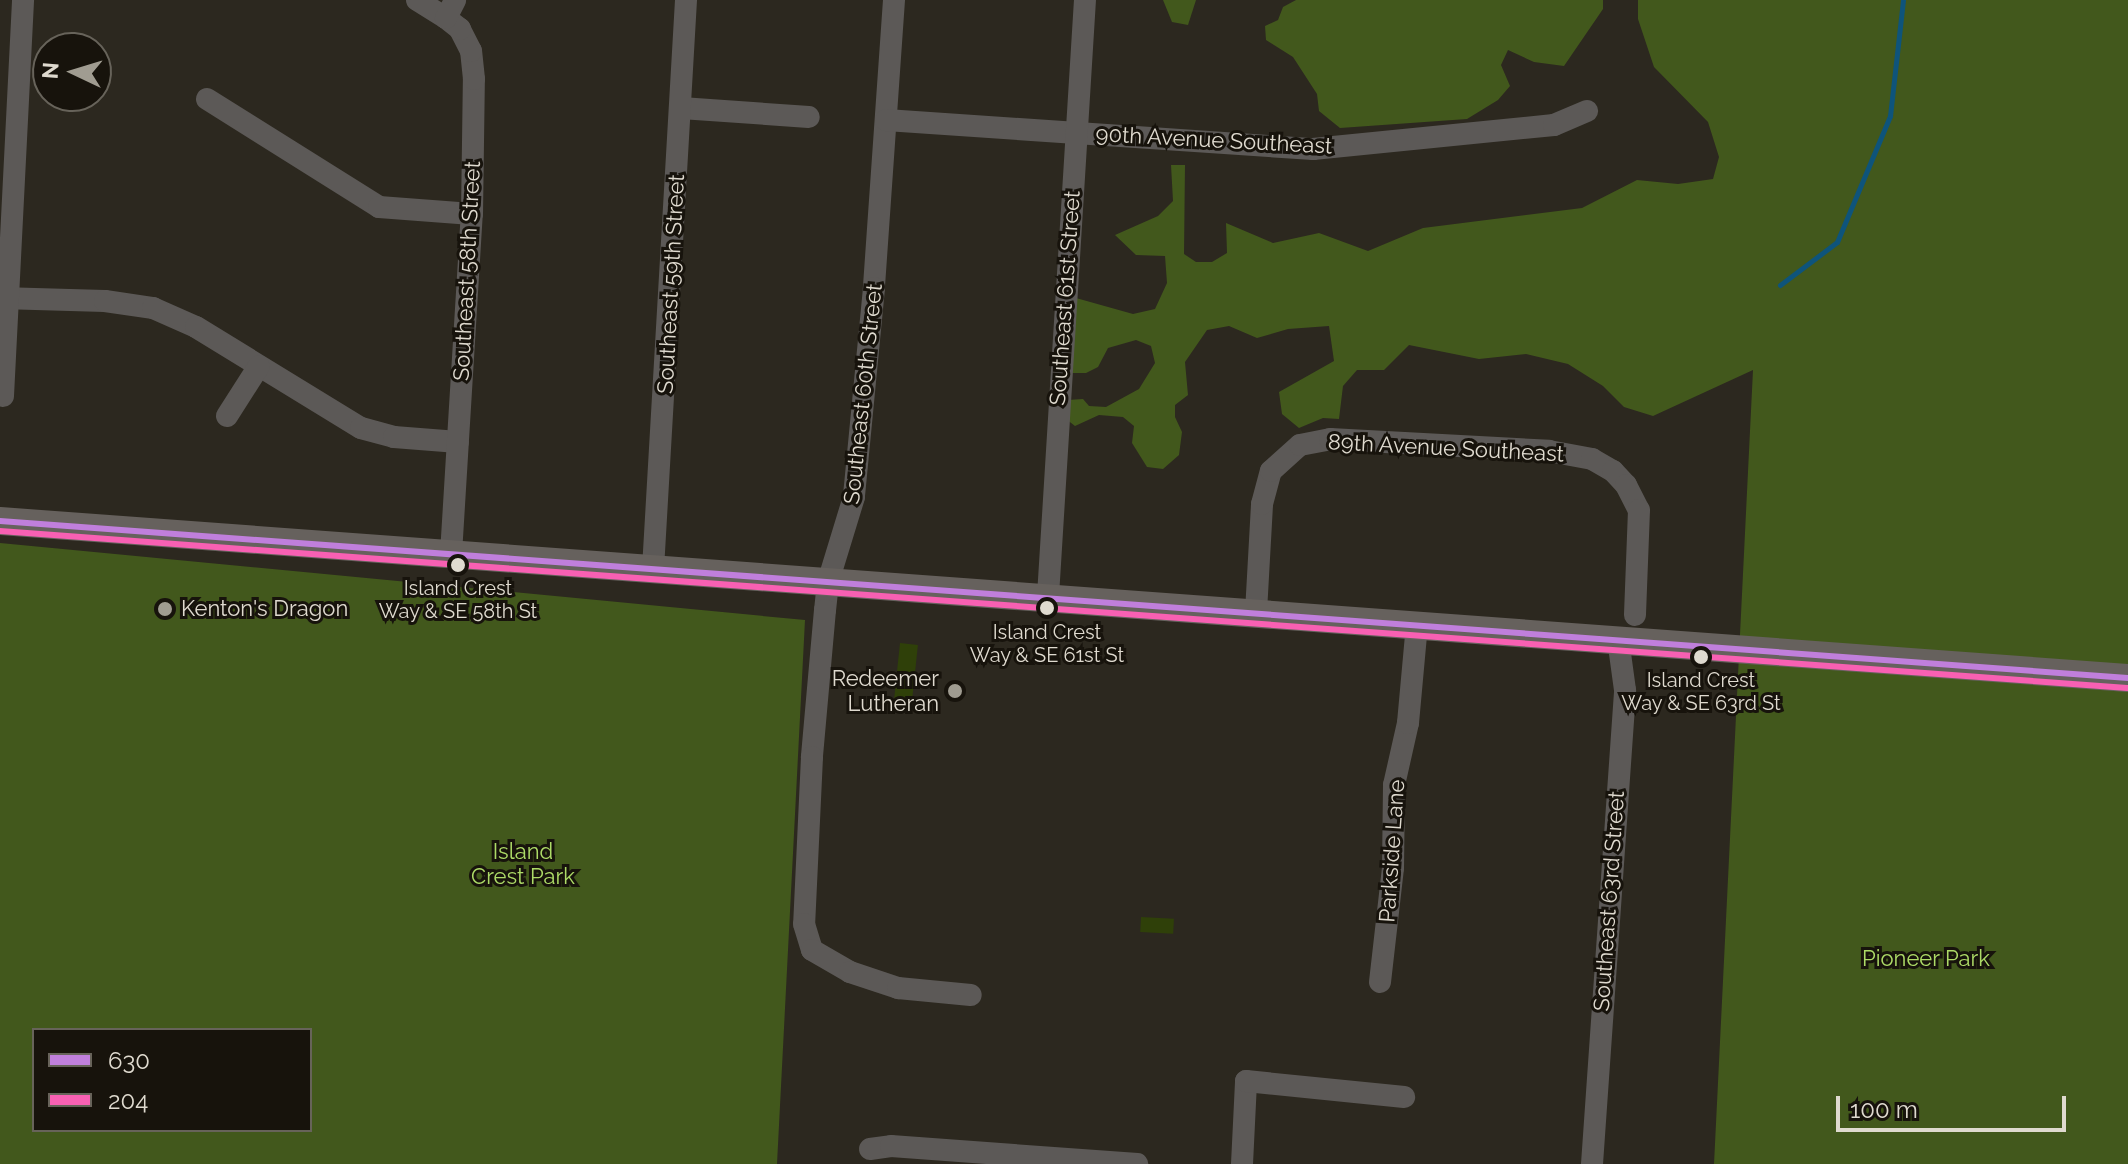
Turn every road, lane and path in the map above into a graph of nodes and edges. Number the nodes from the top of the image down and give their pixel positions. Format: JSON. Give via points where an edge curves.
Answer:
{"nodes":[{"id":1,"x":23,"y":0,"type":"edge"},
{"id":2,"x":417,"y":0,"type":"edge"},
{"id":3,"x":686,"y":0,"type":"edge"},
{"id":4,"x":894,"y":0,"type":"edge"},
{"id":5,"x":1085,"y":0,"type":"edge"},
{"id":6,"x":450,"y":9,"type":"edge"},
{"id":7,"x":207,"y":99,"type":"dead end"},
{"id":8,"x":681,"y":108,"type":"junction"},
{"id":9,"x":1587,"y":111,"type":"dead end"},
{"id":10,"x":809,"y":117,"type":"dead end"},
{"id":11,"x":886,"y":120,"type":"junction"},
{"id":12,"x":1076,"y":134,"type":"junction"},
{"id":13,"x":472,"y":214,"type":"junction"},
{"id":14,"x":4,"y":298,"type":"edge"},
{"id":15,"x":259,"y":366,"type":"junction"},
{"id":16,"x":3,"y":396,"type":"dead end"},
{"id":17,"x":227,"y":416,"type":"dead end"},
{"id":18,"x":458,"y":442,"type":"junction"},
{"id":19,"x":0,"y":521,"type":"edge"},
{"id":20,"x":451,"y":554,"type":"junction"},
{"id":21,"x":653,"y":569,"type":"junction"},
{"id":22,"x":828,"y":582,"type":"junction"},
{"id":23,"x":1048,"y":596,"type":"junction"},
{"id":24,"x":1256,"y":612,"type":"junction"},
{"id":25,"x":1635,"y":615,"type":"dead end"},
{"id":26,"x":1417,"y":624,"type":"junction"},
{"id":27,"x":1618,"y":639,"type":"junction"},
{"id":28,"x":2128,"y":678,"type":"edge"},
{"id":29,"x":1380,"y":982,"type":"dead end"},
{"id":30,"x":971,"y":995,"type":"dead end"},
{"id":31,"x":1404,"y":1097,"type":"dead end"},
{"id":32,"x":870,"y":1149,"type":"dead end"},
{"id":33,"x":1012,"y":1159,"type":"edge"},
{"id":34,"x":1137,"y":1164,"type":"edge"},
{"id":35,"x":1242,"y":1164,"type":"edge"},
{"id":36,"x":1592,"y":1164,"type":"edge"}],
"edges":[{"from":1,"to":14,"type":"street"},
{"from":2,"to":6,"type":"street"},
{"from":3,"to":8,"type":"street","name":"Southeast 59th Street"},
{"from":4,"to":11,"type":"street","name":"Southeast 60th Street"},
{"from":5,"to":12,"type":"street","name":"Southeast 61st Street"},
{"from":6,"to":13,"type":"street","name":"Southeast 58th Street","via":[[471,51]]},
{"from":7,"to":13,"type":"street","via":[[379,207]]},
{"from":8,"to":10,"type":"street"},
{"from":8,"to":21,"type":"street","name":"Southeast 59th Street"},
{"from":9,"to":12,"type":"street","name":"90th Avenue Southeast","via":[[1554,125],[1313,149]]},
{"from":11,"to":12,"type":"street","name":"90th Avenue Southeast"},
{"from":11,"to":22,"type":"street","name":"Southeast 60th Street","via":[[854,497]]},
{"from":12,"to":23,"type":"street","name":"Southeast 61st Street"},
{"from":13,"to":18,"type":"street","name":"Southeast 58th Street"},
{"from":14,"to":15,"type":"street","via":[[153,308],[175,315]]},
{"from":14,"to":16,"type":"street"},
{"from":15,"to":17,"type":"street"},
{"from":15,"to":18,"type":"street","via":[[361,428],[394,437]]},
{"from":18,"to":20,"type":"street","name":"Southeast 58th Street"},
{"from":19,"to":20,"type":"main road"},
{"from":20,"to":21,"type":"main road"},
{"from":21,"to":22,"type":"main road"},
{"from":22,"to":23,"type":"main road"},
{"from":22,"to":30,"type":"street","name":"Southeast 60th Street","via":[[812,757],[804,901],[807,940],[819,956],[876,982]]},
{"from":23,"to":24,"type":"main road"},
{"from":24,"to":25,"type":"street","name":"89th Avenue Southeast","via":[[1264,494],[1271,471],[1300,445],[1330,439],[1549,451],[1592,459],[1613,471],[1639,510]]},
{"from":24,"to":26,"type":"main road"},
{"from":26,"to":27,"type":"main road"},
{"from":26,"to":29,"type":"street","name":"Parkside Lane","via":[[1408,723],[1394,785],[1393,868]]},
{"from":27,"to":28,"type":"main road"},
{"from":27,"to":36,"type":"street","name":"Southeast 63rd Street","via":[[1625,690]]},
{"from":31,"to":35,"type":"street","via":[[1246,1081]]},
{"from":32,"to":33,"type":"street","via":[[891,1146]]},
{"from":33,"to":34,"type":"street"}]}
